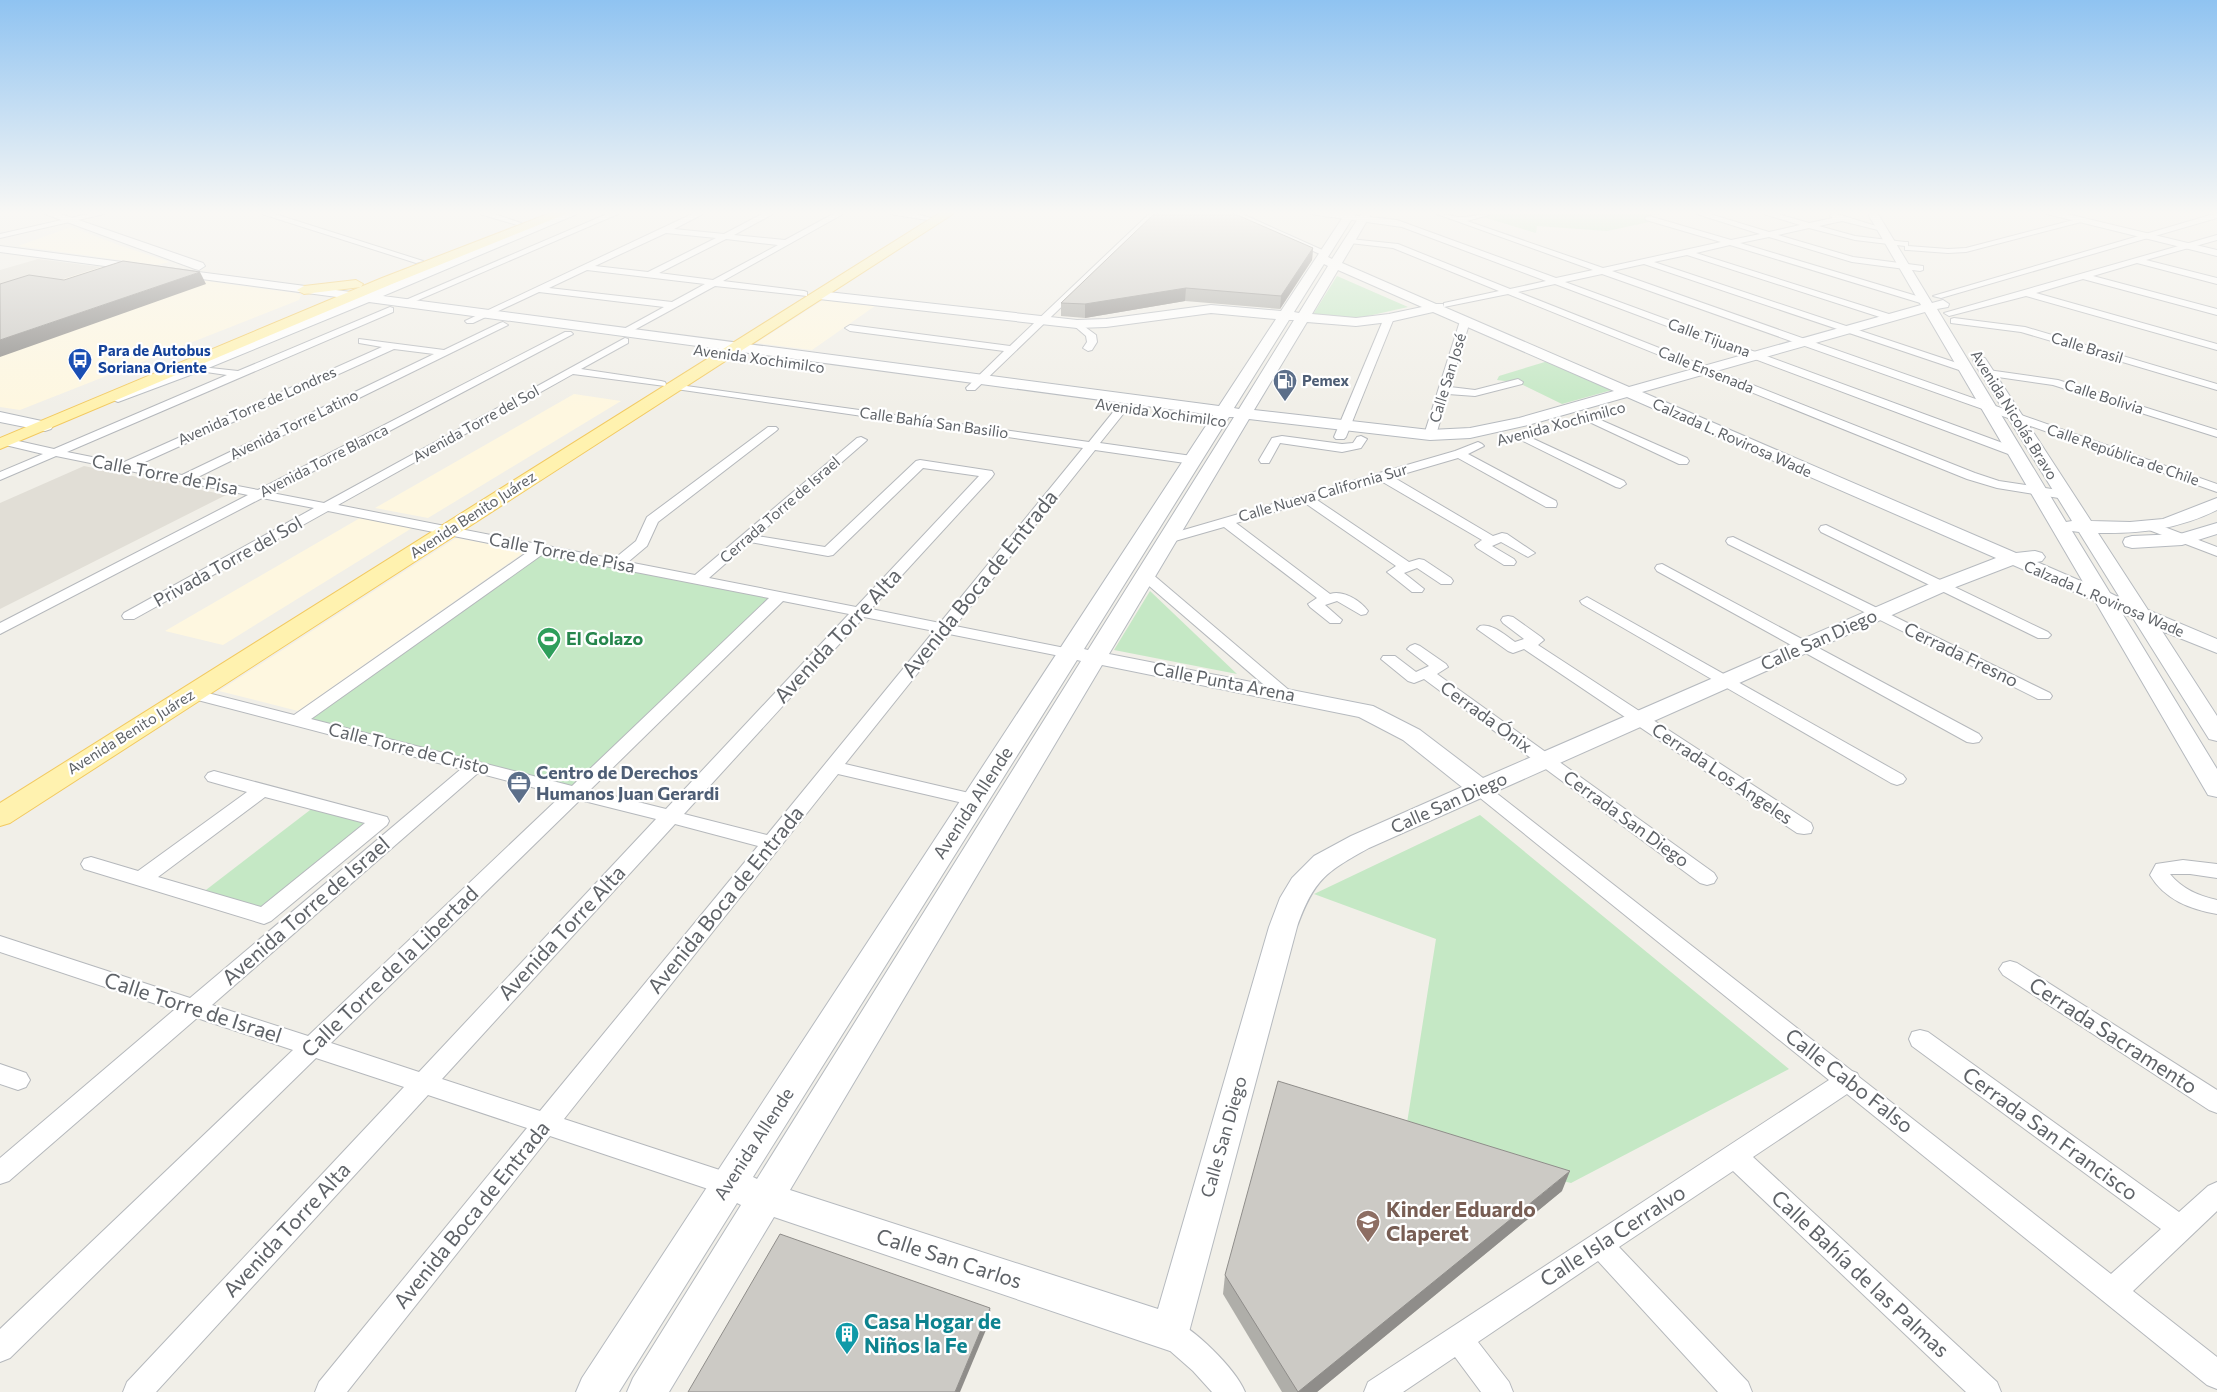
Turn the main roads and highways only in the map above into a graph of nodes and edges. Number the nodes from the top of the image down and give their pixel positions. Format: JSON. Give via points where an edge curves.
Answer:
{"nodes":[{"id":1,"x":384,"y":279,"type":"edge"},
{"id":2,"x":406,"y":279,"type":"edge"},
{"id":3,"x":836,"y":279,"type":"edge"},
{"id":4,"x":373,"y":280,"type":"joint"},
{"id":5,"x":343,"y":295,"type":"junction"},
{"id":6,"x":366,"y":298,"type":"road end"},
{"id":7,"x":145,"y":370,"type":"junction"},
{"id":8,"x":62,"y":402,"type":"dead end"},
{"id":9,"x":44,"y":418,"type":"junction"},
{"id":10,"x":4,"y":430,"type":"edge"},
{"id":11,"x":441,"y":529,"type":"junction"},
{"id":12,"x":287,"y":619,"type":"junction"},
{"id":13,"x":192,"y":694,"type":"junction"},
{"id":14,"x":0,"y":797,"type":"edge"},
{"id":15,"x":0,"y":816,"type":"edge"}],
"edges":[{"from":1,"to":5,"type":"main road"},
{"from":2,"to":6,"type":"main road"},
{"from":3,"to":11,"type":"main road","name":"Avenida Benito Juárez"},
{"from":4,"to":5,"type":"main road"},
{"from":4,"to":7,"type":"main road","via":[[307,291],[312,296],[300,303]]},
{"from":5,"to":7,"type":"main road"},
{"from":5,"to":9,"type":"main road","via":[[93,405]]},
{"from":7,"to":8,"type":"main road"},
{"from":7,"to":9,"type":"main road","via":[[67,410]]},
{"from":9,"to":10,"type":"main road"},
{"from":11,"to":12,"type":"main road","name":"Avenida Benito Juárez"},
{"from":11,"to":13,"type":"main road","name":"Avenida Benito Juárez"},
{"from":12,"to":13,"type":"main road","via":[[200,682]]},
{"from":12,"to":14,"type":"main road","name":"Avenida Benito Juárez"},
{"from":13,"to":15,"type":"main road","name":"Avenida Benito Juárez"}]}
